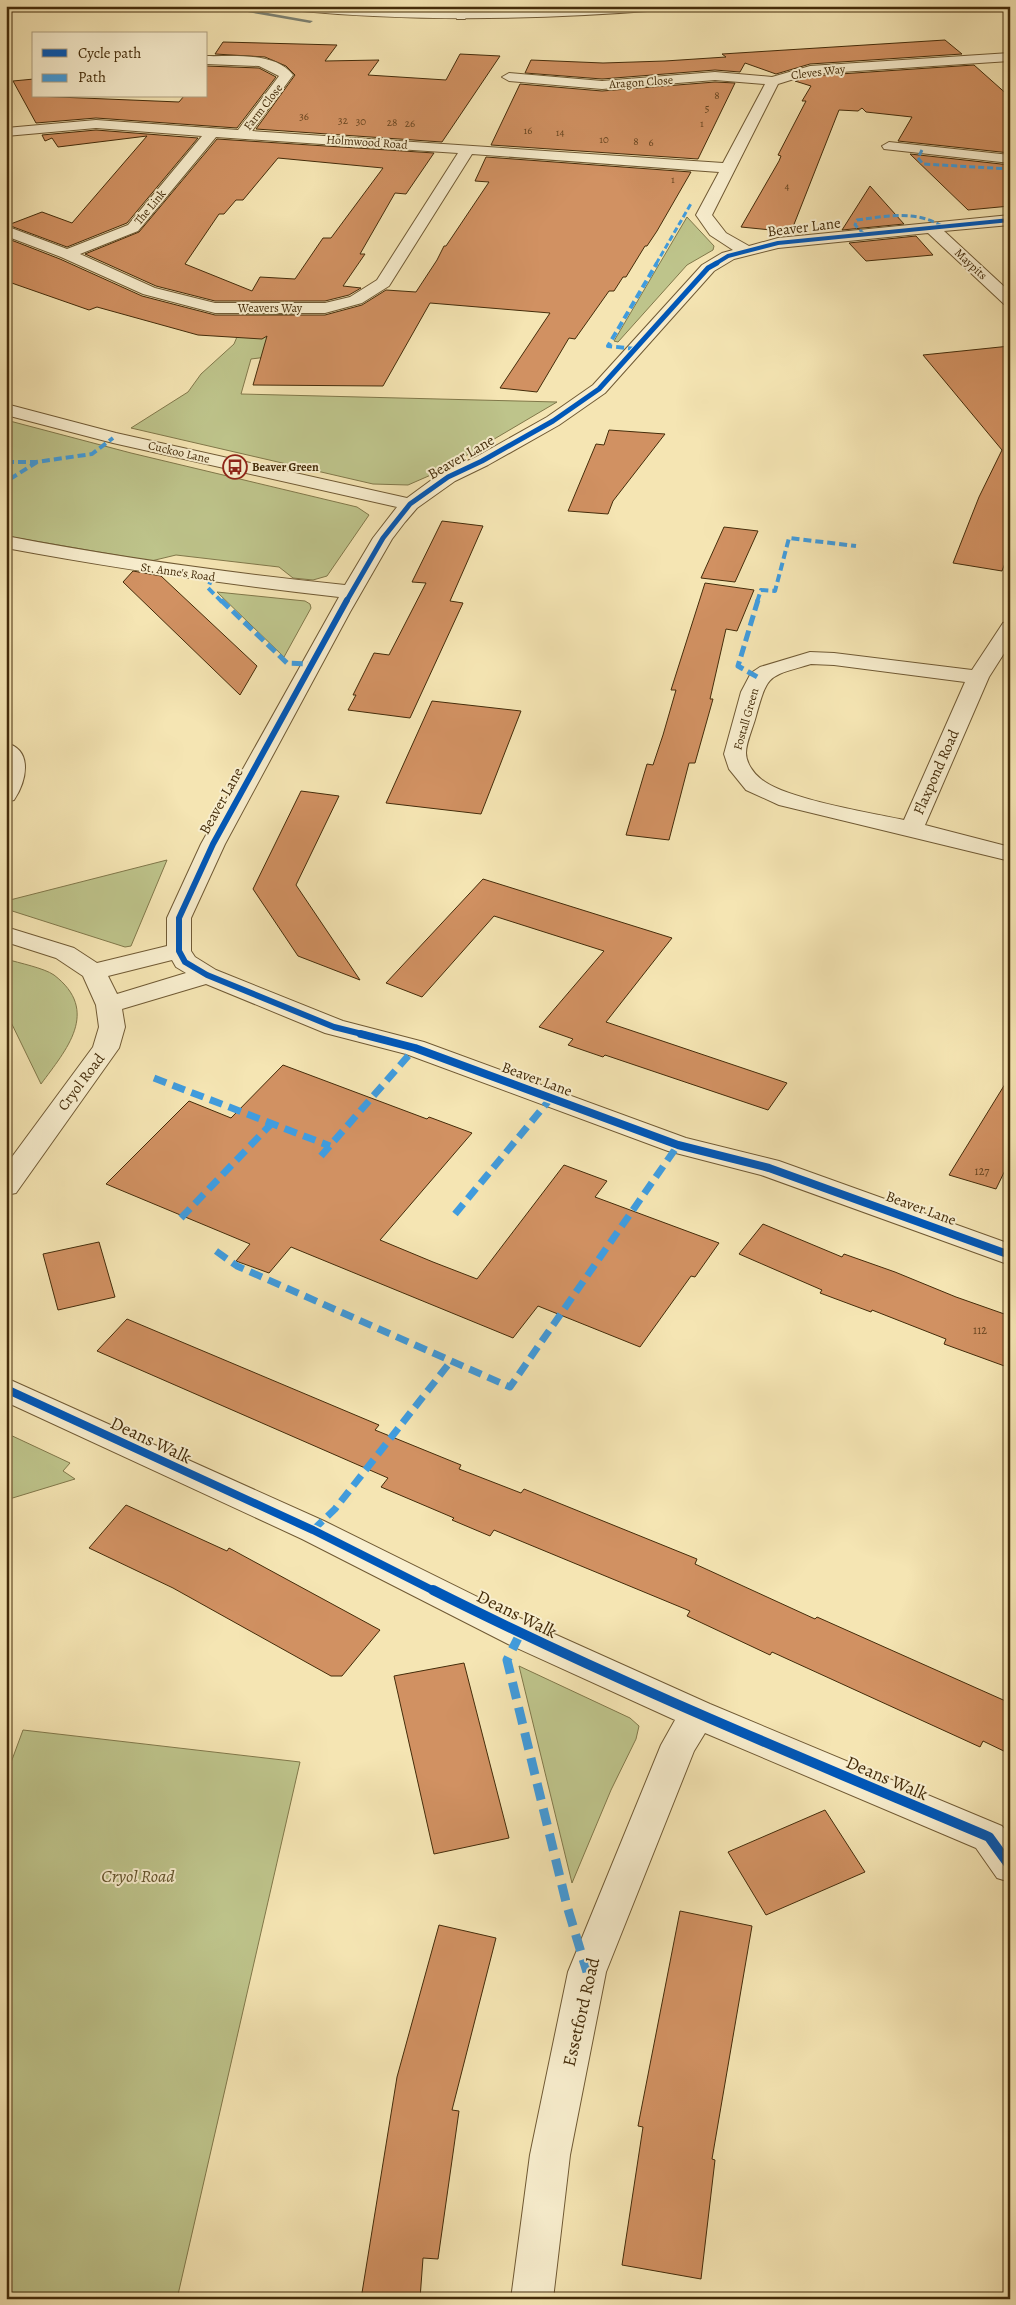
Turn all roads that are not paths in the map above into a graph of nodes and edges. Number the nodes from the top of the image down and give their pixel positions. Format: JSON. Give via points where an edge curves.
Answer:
{"nodes":[{"id":1,"x":290,"y":6,"type":"edge"},
{"id":2,"x":661,"y":6,"type":"edge"},
{"id":3,"x":459,"y":11,"type":"edge"},
{"id":4,"x":1010,"y":57,"type":"edge"},
{"id":5,"x":208,"y":60,"type":"edge"},
{"id":6,"x":509,"y":77,"type":"dead end"},
{"id":7,"x":773,"y":81,"type":"junction"},
{"id":8,"x":6,"y":114,"type":"edge"},
{"id":9,"x":12,"y":131,"type":"edge"},
{"id":10,"x":213,"y":131,"type":"junction"},
{"id":11,"x":242,"y":134,"type":"junction"},
{"id":12,"x":889,"y":146,"type":"dead end"},
{"id":13,"x":468,"y":149,"type":"junction"},
{"id":14,"x":1010,"y":159,"type":"edge"},
{"id":15,"x":728,"y":168,"type":"junction"},
{"id":16,"x":1010,"y":220,"type":"edge"},
{"id":17,"x":932,"y":228,"type":"junction"},
{"id":18,"x":6,"y":231,"type":"edge"},
{"id":19,"x":745,"y":250,"type":"junction"},
{"id":20,"x":67,"y":254,"type":"junction"},
{"id":21,"x":1010,"y":301,"type":"edge"},
{"id":22,"x":6,"y":409,"type":"edge"},
{"id":23,"x":410,"y":504,"type":"junction"},
{"id":24,"x":6,"y":542,"type":"edge"},
{"id":25,"x":351,"y":592,"type":"junction"},
{"id":26,"x":1010,"y":627,"type":"edge"},
{"id":27,"x":978,"y":677,"type":"junction"},
{"id":28,"x":6,"y":750,"type":"edge"},
{"id":29,"x":6,"y":795,"type":"edge"},
{"id":30,"x":912,"y":829,"type":"junction"},
{"id":31,"x":1010,"y":854,"type":"edge"},
{"id":32,"x":6,"y":934,"type":"edge"},
{"id":33,"x":179,"y":951,"type":"junction"},
{"id":34,"x":93,"y":972,"type":"junction"},
{"id":35,"x":207,"y":975,"type":"junction"},
{"id":36,"x":109,"y":1005,"type":"junction"},
{"id":37,"x":6,"y":1186,"type":"edge"},
{"id":38,"x":1010,"y":1255,"type":"edge"},
{"id":39,"x":6,"y":1389,"type":"edge"},
{"id":40,"x":698,"y":1714,"type":"junction"},
{"id":41,"x":1010,"y":1866,"type":"edge"},
{"id":42,"x":532,"y":2299,"type":"edge"}],
"edges":[{"from":1,"to":3,"type":"street","via":[[340,12]]},
{"from":2,"to":3,"type":"street","via":[[556,14]]},
{"from":4,"to":7,"type":"street","name":"Cleves Way","via":[[810,70]]},
{"from":5,"to":11,"type":"street","name":"Farm Close","via":[[265,64],[280,68],[286,75]]},
{"from":6,"to":7,"type":"street","name":"Aragon Close","via":[[602,85],[714,76]]},
{"from":7,"to":15,"type":"street","name":"Cleves Way"},
{"from":8,"to":9,"type":"street"},
{"from":9,"to":10,"type":"street","name":"Holmwood Road","via":[[96,124]]},
{"from":10,"to":11,"type":"street","name":"Holmwood Road"},
{"from":10,"to":20,"type":"street","name":"The Link","via":[[133,228]]},
{"from":11,"to":13,"type":"street","name":"Holmwood Road"},
{"from":12,"to":14,"type":"street","via":[[950,156]]},
{"from":13,"to":15,"type":"street","name":"Holmwood Road"},
{"from":13,"to":20,"type":"street","name":"Weavers Way","via":[[383,283],[356,300],[341,304],[325,308],[214,308],[149,291]]},
{"from":15,"to":19,"type":"street","name":"Cleves Way","via":[[704,215],[718,236]]},
{"from":16,"to":17,"type":"street","name":"Beaver Lane"},
{"from":17,"to":19,"type":"street","name":"Beaver Lane","via":[[778,243]]},
{"from":17,"to":21,"type":"street","name":"Maypits"},
{"from":18,"to":20,"type":"street","name":"Weavers Way"},
{"from":19,"to":23,"type":"street","name":"Beaver Lane","via":[[708,268],[599,389],[553,421],[448,477]]},
{"from":22,"to":23,"type":"street","name":"Cuckoo Lane","via":[[113,438]]},
{"from":23,"to":25,"type":"street","name":"Beaver Lane","via":[[383,538]]},
{"from":24,"to":25,"type":"street","name":"St. Anne's Road","via":[[212,577]]},
{"from":25,"to":33,"type":"street","name":"Beaver Lane","via":[[213,844],[179,918]]},
{"from":26,"to":27,"type":"street","name":"Flaxpond Road"},
{"from":27,"to":30,"type":"street","name":"Flaxpond Road"},
{"from":27,"to":30,"type":"street","name":"Fostall Green","via":[[810,658],[767,671],[752,692],[734,754],[740,768],[754,784],[787,800]]},
{"from":28,"to":29,"type":"street","via":[[14,761],[15,773]]},
{"from":30,"to":31,"type":"street","name":"Flaxpond Road"},
{"from":32,"to":34,"type":"street","name":"Cryol Road","via":[[65,953]]},
{"from":33,"to":34,"type":"street"},
{"from":33,"to":35,"type":"street","name":"Beaver Lane","via":[[185,962]]},
{"from":34,"to":36,"type":"street","name":"Cryol Road"},
{"from":35,"to":36,"type":"street"},
{"from":35,"to":38,"type":"street","name":"Beaver Lane","via":[[334,1027],[415,1048],[678,1145],[769,1168]]},
{"from":36,"to":37,"type":"street","name":"Cryol Road","via":[[112,1027],[106,1048]]},
{"from":39,"to":40,"type":"street","name":"Deans Walk","via":[[313,1530],[520,1634]]},
{"from":40,"to":41,"type":"street","name":"Deans Walk","via":[[989,1837]]},
{"from":40,"to":42,"type":"street","name":"Essetford Road","via":[[679,1745],[587,1972],[550,2155]]}]}
